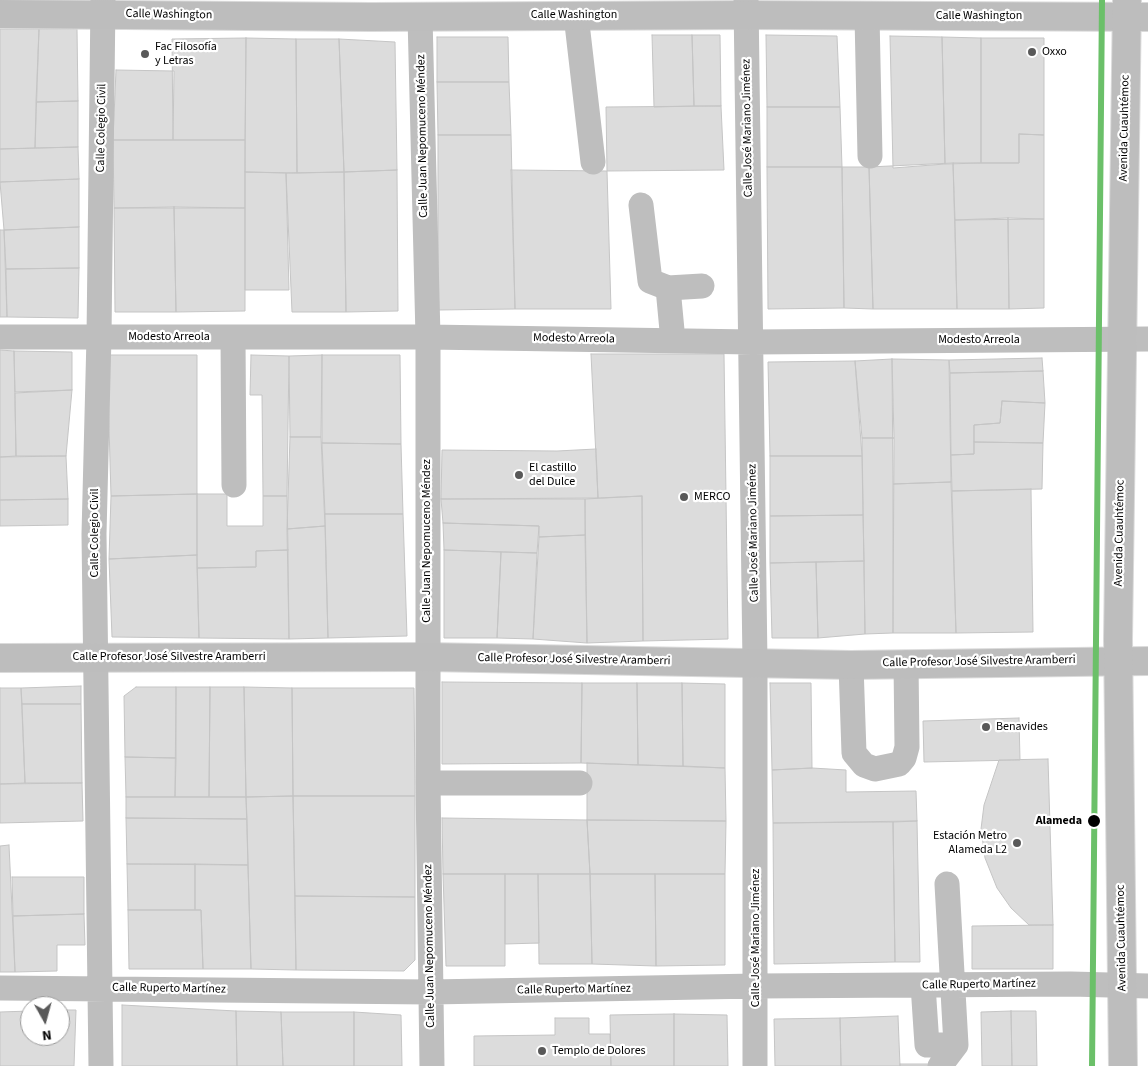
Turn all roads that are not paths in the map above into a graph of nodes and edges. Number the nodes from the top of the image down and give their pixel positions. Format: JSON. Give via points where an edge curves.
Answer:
{"nodes":[{"id":1,"x":103,"y":7,"type":"edge"},
{"id":2,"x":746,"y":7,"type":"edge"},
{"id":3,"x":328,"y":8,"type":"edge"},
{"id":4,"x":371,"y":8,"type":"edge"},
{"id":5,"x":957,"y":8,"type":"edge"},
{"id":6,"x":427,"y":11,"type":"edge"},
{"id":7,"x":1134,"y":12,"type":"edge"},
{"id":8,"x":0,"y":14,"type":"edge"},
{"id":9,"x":576,"y":15,"type":"junction"},
{"id":10,"x":867,"y":16,"type":"junction"},
{"id":11,"x":870,"y":156,"type":"dead end"},
{"id":12,"x":593,"y":162,"type":"dead end"},
{"id":13,"x":641,"y":205,"type":"dead end"},
{"id":14,"x":702,"y":286,"type":"dead end"},
{"id":15,"x":668,"y":288,"type":"junction"},
{"id":16,"x":0,"y":337,"type":"edge"},
{"id":17,"x":99,"y":337,"type":"junction"},
{"id":18,"x":428,"y":337,"type":"junction"},
{"id":19,"x":233,"y":338,"type":"junction"},
{"id":20,"x":1135,"y":339,"type":"edge"},
{"id":21,"x":673,"y":341,"type":"junction"},
{"id":22,"x":752,"y":342,"type":"junction"},
{"id":23,"x":234,"y":485,"type":"dead end"},
{"id":24,"x":97,"y":657,"type":"junction"},
{"id":25,"x":427,"y":657,"type":"junction"},
{"id":26,"x":0,"y":658,"type":"edge"},
{"id":27,"x":1119,"y":660,"type":"junction"},
{"id":28,"x":1148,"y":661,"type":"edge"},
{"id":29,"x":755,"y":663,"type":"junction"},
{"id":30,"x":851,"y":664,"type":"junction"},
{"id":31,"x":906,"y":664,"type":"junction"},
{"id":32,"x":428,"y":783,"type":"junction"},
{"id":33,"x":580,"y":783,"type":"dead end"},
{"id":34,"x":947,"y":884,"type":"dead end"},
{"id":35,"x":923,"y":985,"type":"junction"},
{"id":36,"x":954,"y":985,"type":"junction"},
{"id":37,"x":1136,"y":985,"type":"edge"},
{"id":38,"x":756,"y":986,"type":"junction"},
{"id":39,"x":0,"y":988,"type":"edge"},
{"id":40,"x":101,"y":988,"type":"junction"},
{"id":41,"x":431,"y":992,"type":"junction"},
{"id":42,"x":956,"y":1045,"type":"junction"},
{"id":43,"x":101,"y":1066,"type":"edge"},
{"id":44,"x":432,"y":1066,"type":"edge"},
{"id":45,"x":755,"y":1066,"type":"edge"},
{"id":46,"x":940,"y":1066,"type":"edge"},
{"id":47,"x":1123,"y":1066,"type":"edge"}],
"edges":[{"from":1,"to":3,"type":"main road","name":"Calle Washington"},
{"from":1,"to":8,"type":"main road","name":"Calle Washington"},
{"from":1,"to":17,"type":"street","name":"Calle Colegio Civil"},
{"from":2,"to":9,"type":"main road","name":"Calle Washington"},
{"from":2,"to":10,"type":"main road","name":"Calle Washington"},
{"from":2,"to":22,"type":"street","name":"Calle José Mariano Jiménez"},
{"from":3,"to":4,"type":"main road","name":"Calle Washington"},
{"from":4,"to":6,"type":"main road","name":"Calle Washington"},
{"from":5,"to":7,"type":"main road","name":"Calle Washington"},
{"from":5,"to":10,"type":"main road","name":"Calle Washington"},
{"from":6,"to":9,"type":"main road","name":"Calle Washington"},
{"from":6,"to":18,"type":"street","name":"Calle Juan Nepomuceno Méndez"},
{"from":7,"to":20,"type":"main road","name":"Avenida Cuauhtémoc"},
{"from":9,"to":12,"type":"street"},
{"from":10,"to":11,"type":"street"},
{"from":13,"to":15,"type":"street","via":[[650,281]]},
{"from":14,"to":15,"type":"street"},
{"from":15,"to":21,"type":"street"},
{"from":16,"to":17,"type":"street","name":"Modesto Arreola"},
{"from":17,"to":19,"type":"street","name":"Modesto Arreola"},
{"from":17,"to":24,"type":"street","name":"Calle Colegio Civil","via":[[94,534]]},
{"from":18,"to":19,"type":"street","name":"Modesto Arreola"},
{"from":18,"to":21,"type":"street","name":"Modesto Arreola"},
{"from":18,"to":25,"type":"street","name":"Calle Juan Nepomuceno Méndez"},
{"from":19,"to":23,"type":"street"},
{"from":20,"to":22,"type":"street","name":"Modesto Arreola"},
{"from":20,"to":27,"type":"main road","name":"Avenida Cuauhtémoc"},
{"from":21,"to":22,"type":"street","name":"Modesto Arreola"},
{"from":22,"to":29,"type":"street","name":"Calle José Mariano Jiménez"},
{"from":24,"to":25,"type":"main road","name":"Calle Profesor José Silvestre Aramberri"},
{"from":24,"to":26,"type":"main road","name":"Calle Profesor José Silvestre Aramberri"},
{"from":24,"to":40,"type":"street","name":"Calle Colegio Civil"},
{"from":25,"to":29,"type":"main road","name":"Calle Profesor José Silvestre Aramberri"},
{"from":25,"to":32,"type":"street","name":"Calle Juan Nepomuceno Méndez"},
{"from":27,"to":28,"type":"main road","name":"Calle Profesor José Silvestre Aramberri"},
{"from":27,"to":31,"type":"main road","name":"Calle Profesor José Silvestre Aramberri"},
{"from":27,"to":37,"type":"main road","name":"Avenida Cuauhtémoc"},
{"from":29,"to":30,"type":"main road","name":"Calle Profesor José Silvestre Aramberri"},
{"from":29,"to":38,"type":"street","name":"Calle José Mariano Jiménez"},
{"from":30,"to":31,"type":"main road","name":"Calle Profesor José Silvestre Aramberri"},
{"from":30,"to":31,"type":"street","via":[[854,753],[864,765],[875,769],[899,764],[904,758],[907,747]]},
{"from":32,"to":33,"type":"street"},
{"from":32,"to":41,"type":"street","name":"Calle Juan Nepomuceno Méndez"},
{"from":34,"to":36,"type":"street"},
{"from":35,"to":36,"type":"street","name":"Calle Ruperto Martínez"},
{"from":35,"to":38,"type":"street","name":"Calle Ruperto Martínez"},
{"from":35,"to":42,"type":"street","via":[[928,1045]]},
{"from":36,"to":37,"type":"street","name":"Calle Ruperto Martínez"},
{"from":36,"to":42,"type":"street"},
{"from":37,"to":47,"type":"main road","name":"Avenida Cuauhtémoc"},
{"from":38,"to":41,"type":"street","name":"Calle Ruperto Martínez"},
{"from":38,"to":45,"type":"street","name":"Calle José Mariano Jiménez"},
{"from":39,"to":40,"type":"street","name":"Calle Ruperto Martínez"},
{"from":40,"to":41,"type":"street","name":"Calle Ruperto Martínez"},
{"from":40,"to":43,"type":"street","name":"Calle Colegio Civil"},
{"from":41,"to":44,"type":"street","name":"Calle Juan Nepomuceno Méndez"},
{"from":42,"to":46,"type":"street"}]}
